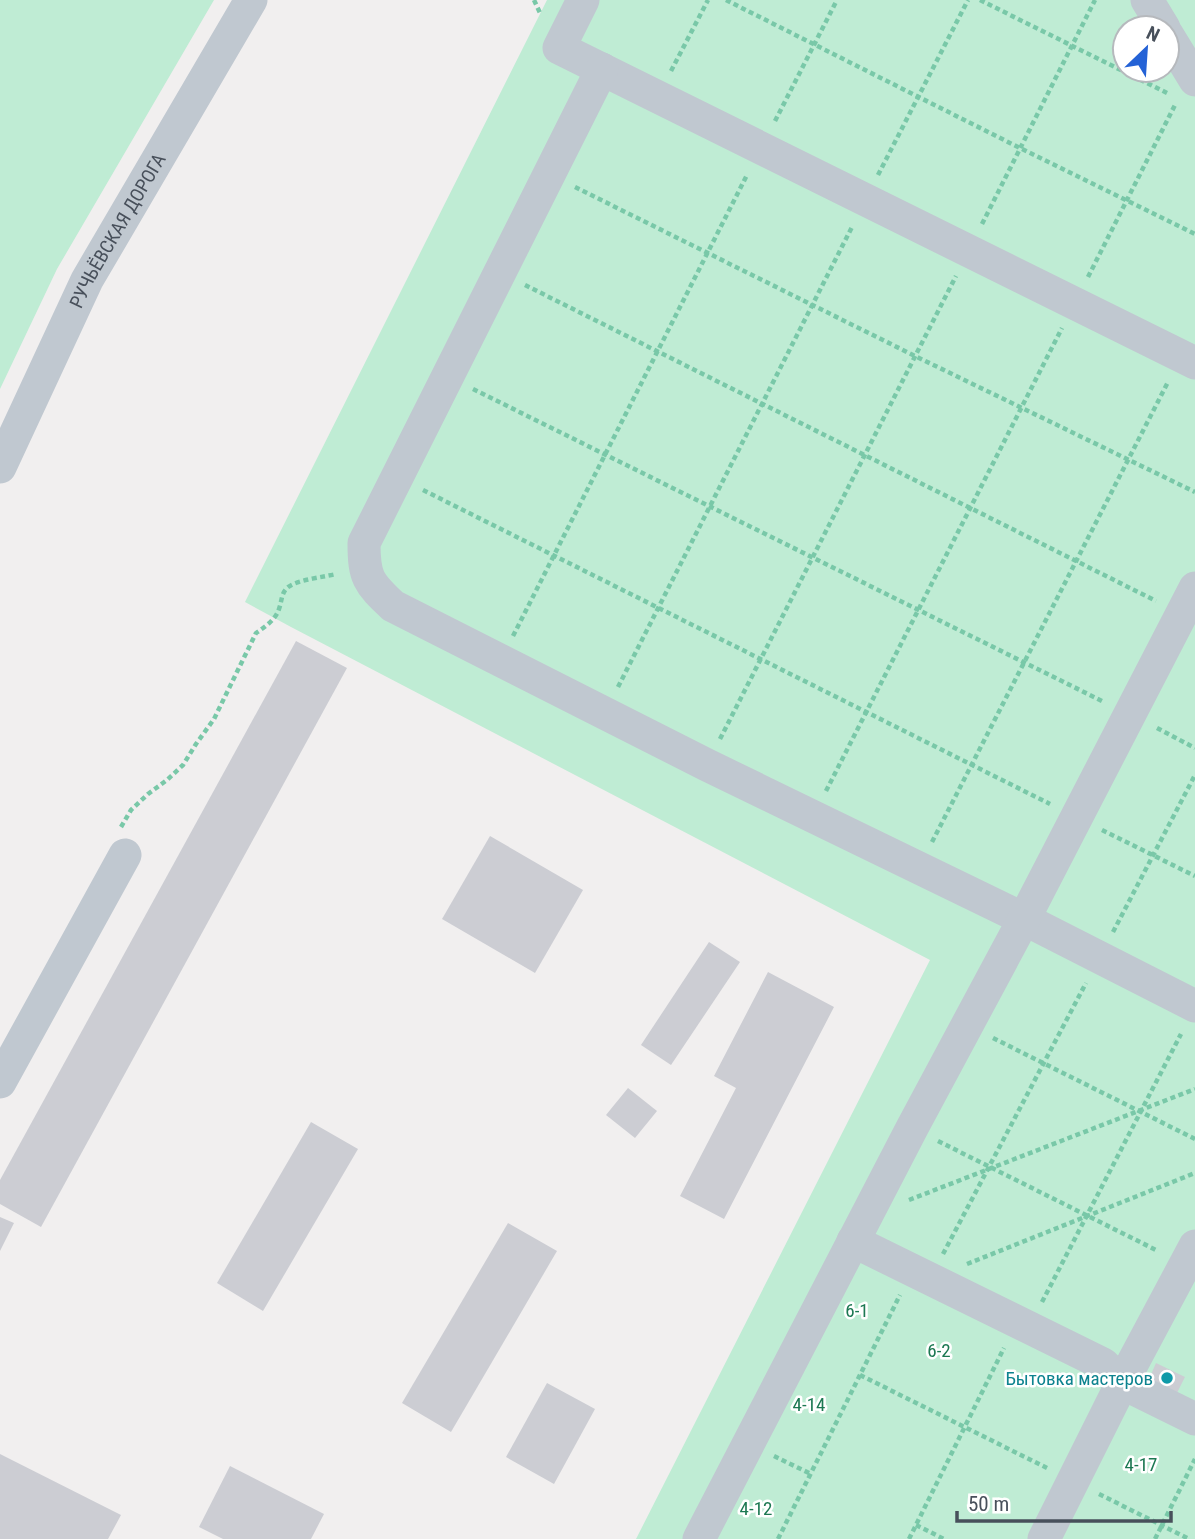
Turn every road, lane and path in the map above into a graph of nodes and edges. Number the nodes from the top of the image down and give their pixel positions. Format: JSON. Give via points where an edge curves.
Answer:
{"nodes":[{"id":1,"x":251,"y":0,"type":"edge"},
{"id":2,"x":583,"y":0,"type":"edge"},
{"id":3,"x":708,"y":0,"type":"edge"},
{"id":4,"x":726,"y":0,"type":"edge"},
{"id":5,"x":836,"y":0,"type":"edge"},
{"id":6,"x":968,"y":0,"type":"edge"},
{"id":7,"x":980,"y":0,"type":"edge"},
{"id":8,"x":1095,"y":0,"type":"edge"},
{"id":9,"x":814,"y":44,"type":"junction"},
{"id":10,"x":1072,"y":46,"type":"junction"},
{"id":11,"x":1181,"y":57,"type":"edge"},
{"id":12,"x":602,"y":69,"type":"junction"},
{"id":13,"x":1195,"y":80,"type":"edge"},
{"id":14,"x":658,"y":97,"type":"junction"},
{"id":15,"x":918,"y":97,"type":"junction"},
{"id":16,"x":761,"y":148,"type":"junction"},
{"id":17,"x":1020,"y":148,"type":"junction"},
{"id":18,"x":549,"y":174,"type":"junction"},
{"id":19,"x":865,"y":200,"type":"junction"},
{"id":20,"x":1127,"y":201,"type":"junction"},
{"id":21,"x":1195,"y":234,"type":"edge"},
{"id":22,"x":968,"y":251,"type":"junction"},
{"id":23,"x":708,"y":253,"type":"junction"},
{"id":24,"x":499,"y":272,"type":"junction"},
{"id":25,"x":812,"y":304,"type":"junction"},
{"id":26,"x":1075,"y":304,"type":"junction"},
{"id":27,"x":657,"y":352,"type":"junction"},
{"id":28,"x":915,"y":356,"type":"junction"},
{"id":29,"x":1188,"y":359,"type":"edge"},
{"id":30,"x":448,"y":376,"type":"junction"},
{"id":31,"x":762,"y":404,"type":"junction"},
{"id":32,"x":1022,"y":408,"type":"junction"},
{"id":33,"x":606,"y":454,"type":"junction"},
{"id":34,"x":865,"y":455,"type":"junction"},
{"id":35,"x":1128,"y":459,"type":"junction"},
{"id":36,"x":0,"y":467,"type":"edge"},
{"id":37,"x":397,"y":477,"type":"junction"},
{"id":38,"x":1195,"y":492,"type":"edge"},
{"id":39,"x":710,"y":506,"type":"junction"},
{"id":40,"x":970,"y":508,"type":"junction"},
{"id":41,"x":554,"y":555,"type":"junction"},
{"id":42,"x":813,"y":558,"type":"junction"},
{"id":43,"x":1076,"y":561,"type":"junction"},
{"id":44,"x":364,"y":568,"type":"junction"},
{"id":45,"x":1188,"y":601,"type":"edge"},
{"id":46,"x":659,"y":607,"type":"junction"},
{"id":47,"x":919,"y":610,"type":"junction"},
{"id":48,"x":761,"y":659,"type":"junction"},
{"id":49,"x":501,"y":660,"type":"junction"},
{"id":50,"x":1024,"y":662,"type":"junction"},
{"id":51,"x":866,"y":712,"type":"junction"},
{"id":52,"x":605,"y":713,"type":"junction"},
{"id":53,"x":1130,"y":715,"type":"junction"},
{"id":54,"x":1195,"y":748,"type":"edge"},
{"id":55,"x":707,"y":765,"type":"junction"},
{"id":56,"x":971,"y":765,"type":"junction"},
{"id":57,"x":1195,"y":775,"type":"edge"},
{"id":58,"x":813,"y":817,"type":"junction"},
{"id":59,"x":1077,"y":818,"type":"junction"},
{"id":60,"x":125,"y":855,"type":"joint"},
{"id":61,"x":1153,"y":855,"type":"junction"},
{"id":62,"x":919,"y":867,"type":"junction"},
{"id":63,"x":1195,"y":876,"type":"edge"},
{"id":64,"x":1024,"y":919,"type":"junction"},
{"id":65,"x":1100,"y":957,"type":"junction"},
{"id":66,"x":1189,"y":1018,"type":"edge"},
{"id":67,"x":967,"y":1025,"type":"junction"},
{"id":68,"x":1044,"y":1064,"type":"junction"},
{"id":69,"x":0,"y":1082,"type":"edge"},
{"id":70,"x":1195,"y":1089,"type":"edge"},
{"id":71,"x":1141,"y":1111,"type":"junction"},
{"id":72,"x":912,"y":1128,"type":"junction"},
{"id":73,"x":1195,"y":1139,"type":"edge"},
{"id":74,"x":990,"y":1167,"type":"junction"},
{"id":75,"x":1195,"y":1173,"type":"edge"},
{"id":76,"x":1088,"y":1216,"type":"junction"},
{"id":77,"x":859,"y":1229,"type":"junction"},
{"id":78,"x":1190,"y":1255,"type":"edge"},
{"id":79,"x":921,"y":1275,"type":"junction"},
{"id":80,"x":1023,"y":1325,"type":"junction"},
{"id":81,"x":860,"y":1375,"type":"junction"},
{"id":82,"x":1122,"y":1383,"type":"junction"},
{"id":83,"x":1195,"y":1419,"type":"edge"},
{"id":84,"x":965,"y":1427,"type":"junction"},
{"id":85,"x":748,"y":1444,"type":"junction"},
{"id":86,"x":1195,"y":1458,"type":"edge"},
{"id":87,"x":811,"y":1474,"type":"junction"},
{"id":88,"x":1073,"y":1481,"type":"junction"},
{"id":89,"x":916,"y":1525,"type":"junction"},
{"id":90,"x":1162,"y":1526,"type":"junction"},
{"id":91,"x":699,"y":1539,"type":"edge"},
{"id":92,"x":778,"y":1539,"type":"edge"},
{"id":93,"x":909,"y":1539,"type":"edge"},
{"id":94,"x":944,"y":1539,"type":"edge"},
{"id":95,"x":1044,"y":1539,"type":"edge"},
{"id":96,"x":1155,"y":1539,"type":"edge"},
{"id":97,"x":1189,"y":1539,"type":"edge"}],
"edges":[{"from":1,"to":36,"type":"street","name":"РУЧЬЁВСКАЯ ДОРОГА","via":[[87,280]]},
{"from":2,"to":12,"type":"street","via":[[559,48]]},
{"from":3,"to":14,"type":"path"},
{"from":4,"to":9,"type":"path"},
{"from":5,"to":9,"type":"path"},
{"from":6,"to":15,"type":"path"},
{"from":7,"to":10,"type":"path"},
{"from":8,"to":10,"type":"path"},
{"from":9,"to":15,"type":"path"},
{"from":9,"to":16,"type":"path"},
{"from":10,"to":17,"type":"path"},
{"from":10,"to":20,"type":"path","via":[[1178,99]]},
{"from":11,"to":13,"type":"street"},
{"from":12,"to":14,"type":"street"},
{"from":12,"to":18,"type":"street"},
{"from":14,"to":16,"type":"street"},
{"from":15,"to":17,"type":"path"},
{"from":15,"to":19,"type":"path"},
{"from":16,"to":19,"type":"street"},
{"from":16,"to":23,"type":"path"},
{"from":17,"to":20,"type":"path"},
{"from":17,"to":22,"type":"path"},
{"from":18,"to":23,"type":"path"},
{"from":18,"to":24,"type":"street"},
{"from":19,"to":22,"type":"street"},
{"from":19,"to":25,"type":"path"},
{"from":20,"to":21,"type":"path"},
{"from":20,"to":26,"type":"path"},
{"from":22,"to":26,"type":"street"},
{"from":22,"to":28,"type":"path"},
{"from":23,"to":25,"type":"path"},
{"from":23,"to":27,"type":"path"},
{"from":24,"to":27,"type":"path"},
{"from":24,"to":30,"type":"street"},
{"from":25,"to":28,"type":"path"},
{"from":25,"to":31,"type":"path"},
{"from":26,"to":29,"type":"street"},
{"from":26,"to":32,"type":"path"},
{"from":27,"to":31,"type":"path"},
{"from":27,"to":33,"type":"path"},
{"from":28,"to":32,"type":"path"},
{"from":28,"to":34,"type":"path"},
{"from":29,"to":35,"type":"path"},
{"from":30,"to":33,"type":"path"},
{"from":30,"to":37,"type":"street"},
{"from":31,"to":34,"type":"path"},
{"from":31,"to":39,"type":"path"},
{"from":32,"to":35,"type":"path"},
{"from":32,"to":40,"type":"path"},
{"from":33,"to":39,"type":"path"},
{"from":33,"to":41,"type":"path"},
{"from":34,"to":40,"type":"path"},
{"from":34,"to":42,"type":"path"},
{"from":35,"to":38,"type":"path"},
{"from":35,"to":43,"type":"path"},
{"from":37,"to":41,"type":"path"},
{"from":37,"to":44,"type":"street","via":[[364,543]]},
{"from":39,"to":42,"type":"path"},
{"from":39,"to":46,"type":"path"},
{"from":40,"to":43,"type":"path"},
{"from":40,"to":47,"type":"path"},
{"from":41,"to":46,"type":"path"},
{"from":41,"to":49,"type":"path"},
{"from":42,"to":47,"type":"path"},
{"from":42,"to":48,"type":"path"},
{"from":43,"to":45,"type":"path"},
{"from":43,"to":50,"type":"path"},
{"from":44,"to":49,"type":"street","via":[[374,589],[393,606]]},
{"from":44,"to":60,"type":"path","via":[[287,588],[278,612],[256,632],[214,719],[183,765],[148,793],[120,828]]},
{"from":45,"to":53,"type":"street"},
{"from":46,"to":48,"type":"path"},
{"from":46,"to":52,"type":"path"},
{"from":47,"to":50,"type":"path"},
{"from":47,"to":51,"type":"path"},
{"from":48,"to":51,"type":"path"},
{"from":48,"to":55,"type":"path"},
{"from":49,"to":52,"type":"street"},
{"from":50,"to":53,"type":"path"},
{"from":50,"to":56,"type":"path"},
{"from":51,"to":56,"type":"path"},
{"from":51,"to":58,"type":"path"},
{"from":52,"to":55,"type":"street"},
{"from":53,"to":54,"type":"path"},
{"from":53,"to":59,"type":"street"},
{"from":55,"to":58,"type":"street"},
{"from":56,"to":59,"type":"path"},
{"from":56,"to":62,"type":"path"},
{"from":57,"to":61,"type":"path"},
{"from":58,"to":62,"type":"street"},
{"from":59,"to":61,"type":"path"},
{"from":59,"to":64,"type":"street"},
{"from":60,"to":69,"type":"street"},
{"from":61,"to":63,"type":"path"},
{"from":61,"to":65,"type":"path"},
{"from":62,"to":64,"type":"street"},
{"from":64,"to":65,"type":"street"},
{"from":64,"to":67,"type":"street"},
{"from":65,"to":66,"type":"street"},
{"from":65,"to":68,"type":"path"},
{"from":66,"to":71,"type":"path"},
{"from":67,"to":68,"type":"path"},
{"from":67,"to":72,"type":"street"},
{"from":68,"to":71,"type":"path"},
{"from":68,"to":74,"type":"path"},
{"from":70,"to":71,"type":"path"},
{"from":71,"to":73,"type":"path"},
{"from":71,"to":74,"type":"path"},
{"from":71,"to":76,"type":"path"},
{"from":72,"to":74,"type":"path"},
{"from":72,"to":77,"type":"street"},
{"from":74,"to":76,"type":"path"},
{"from":74,"to":77,"type":"path"},
{"from":74,"to":79,"type":"path"},
{"from":75,"to":76,"type":"path"},
{"from":76,"to":78,"type":"path"},
{"from":76,"to":79,"type":"path"},
{"from":76,"to":80,"type":"path"},
{"from":77,"to":79,"type":"street"},
{"from":77,"to":85,"type":"street"},
{"from":78,"to":82,"type":"street"},
{"from":79,"to":80,"type":"street"},
{"from":79,"to":81,"type":"path"},
{"from":80,"to":82,"type":"street","via":[[1103,1364]]},
{"from":80,"to":84,"type":"path"},
{"from":81,"to":84,"type":"path"},
{"from":81,"to":87,"type":"path"},
{"from":82,"to":83,"type":"street"},
{"from":82,"to":88,"type":"street"},
{"from":84,"to":88,"type":"path"},
{"from":84,"to":89,"type":"path"},
{"from":85,"to":87,"type":"path"},
{"from":85,"to":91,"type":"street"},
{"from":86,"to":90,"type":"path"},
{"from":87,"to":92,"type":"path"},
{"from":88,"to":90,"type":"path"},
{"from":88,"to":95,"type":"street"},
{"from":89,"to":93,"type":"path"},
{"from":89,"to":94,"type":"path"},
{"from":90,"to":96,"type":"path"},
{"from":90,"to":97,"type":"path"}]}
